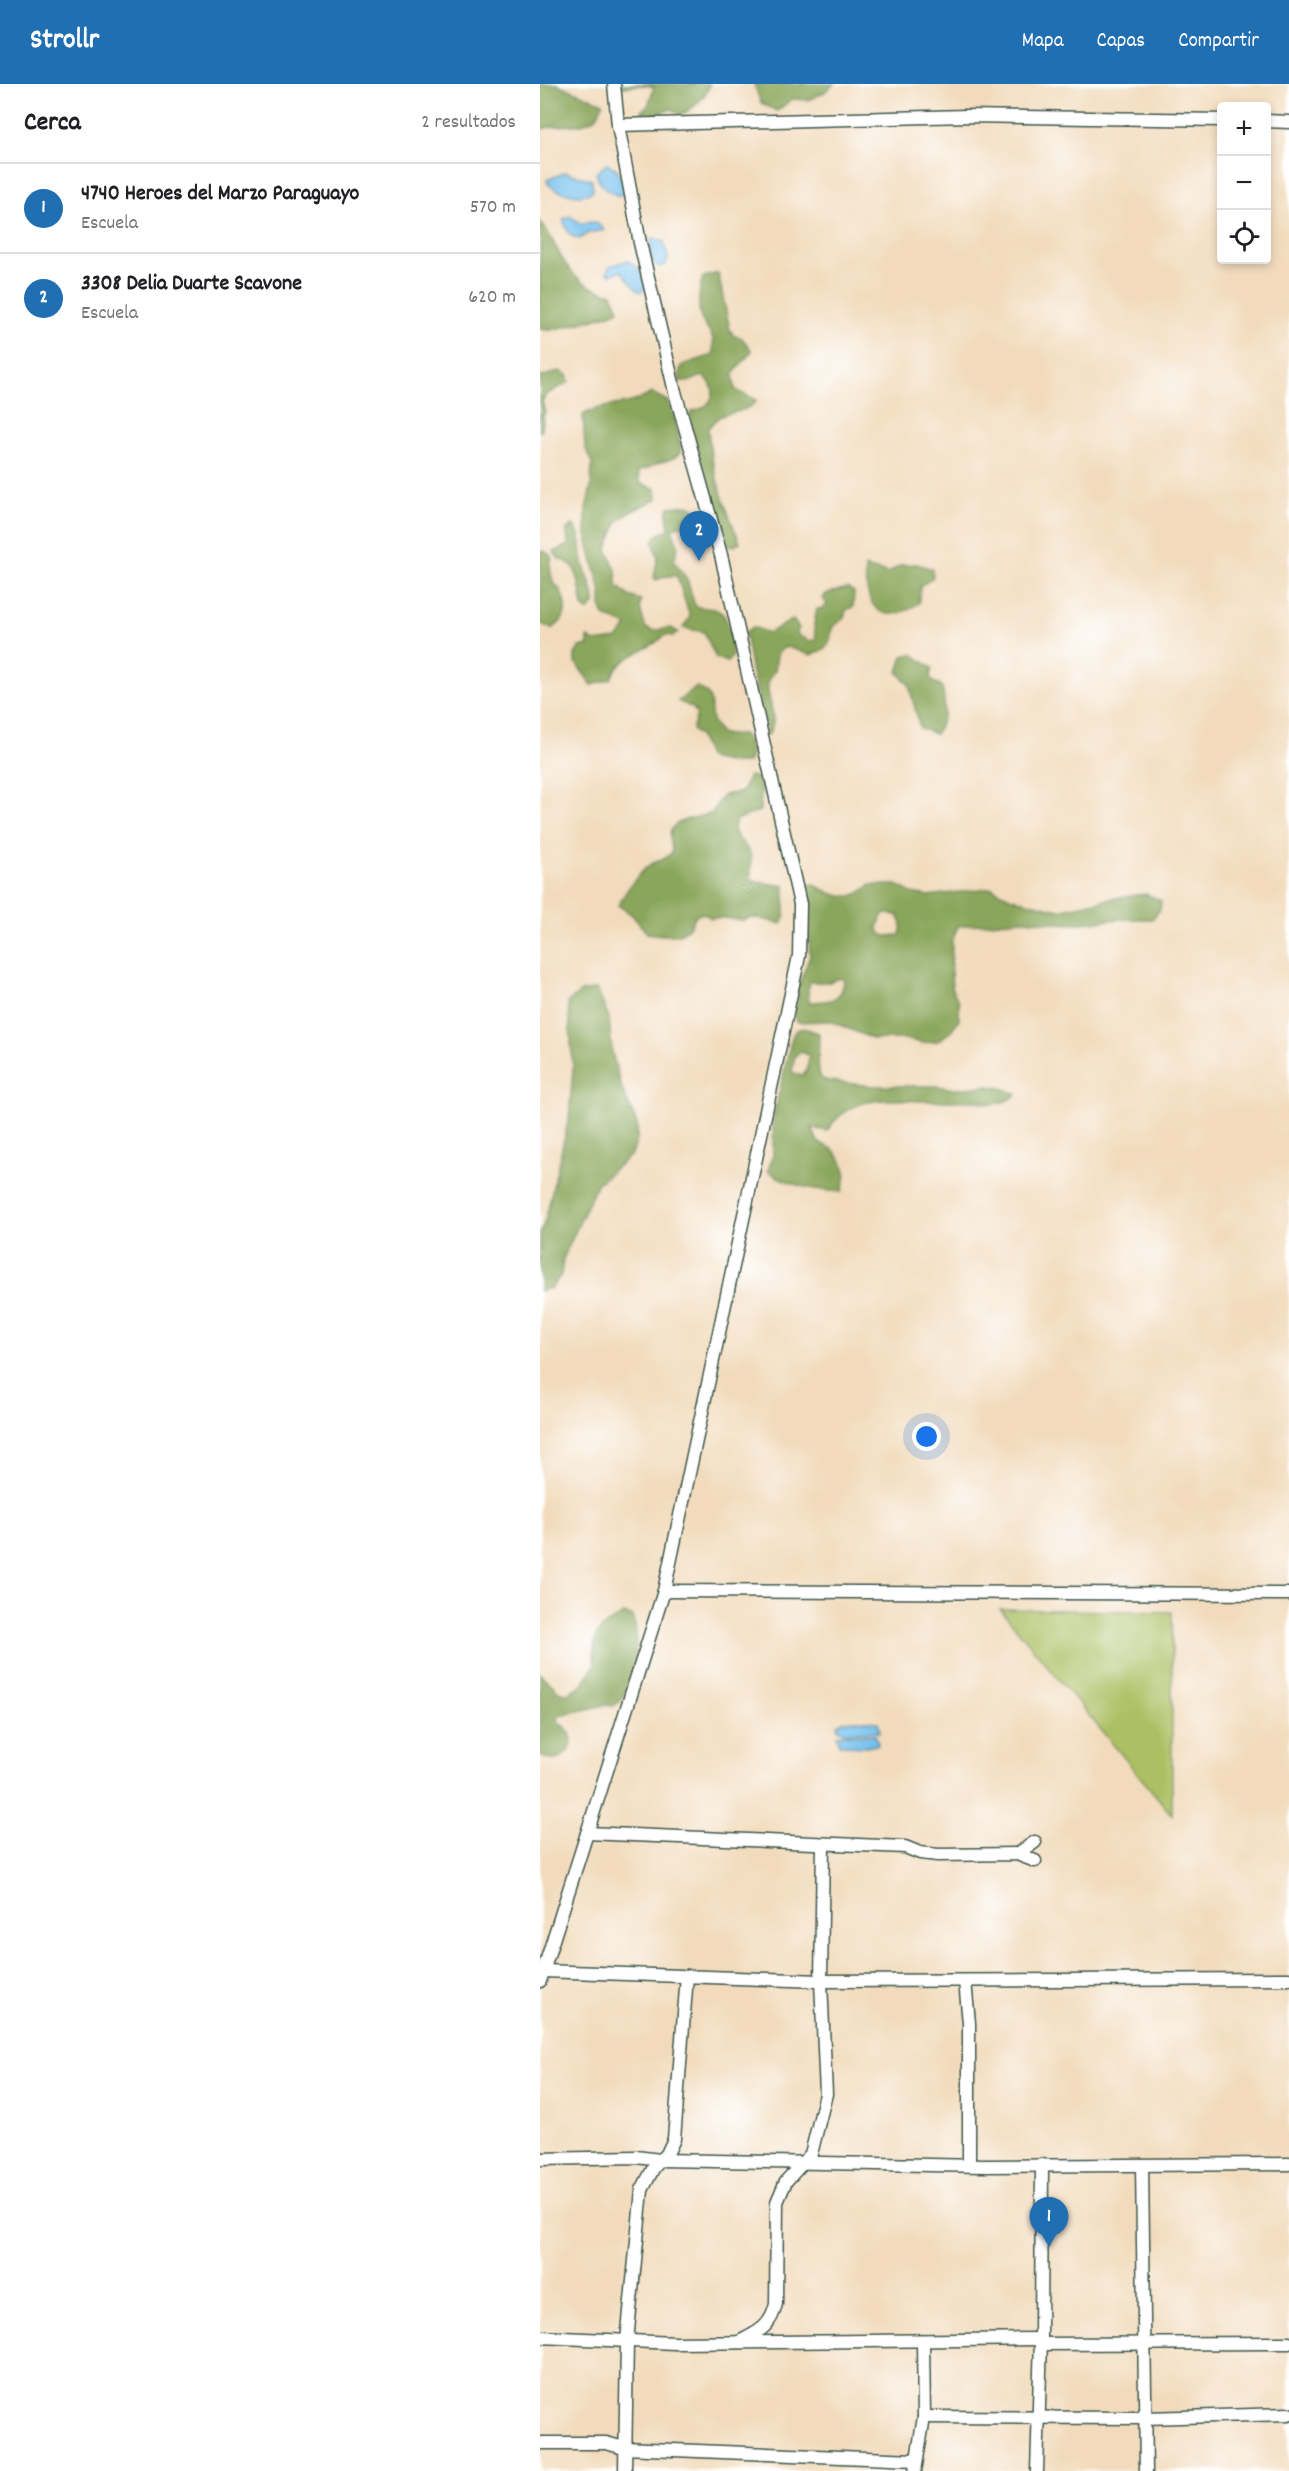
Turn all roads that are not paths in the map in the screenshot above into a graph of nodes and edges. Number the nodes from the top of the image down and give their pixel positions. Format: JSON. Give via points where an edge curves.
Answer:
{"nodes":[{"id":1,"x":614,"y":84,"type":"edge"},
{"id":2,"x":1217,"y":120,"type":"edge"},
{"id":3,"x":1271,"y":121,"type":"edge"},
{"id":4,"x":1289,"y":122,"type":"edge"},
{"id":5,"x":618,"y":125,"type":"junction"},
{"id":6,"x":664,"y":1591,"type":"junction"},
{"id":7,"x":1289,"y":1594,"type":"edge"},
{"id":8,"x":587,"y":1833,"type":"junction"},
{"id":9,"x":1035,"y":1842,"type":"dead end"},
{"id":10,"x":823,"y":1844,"type":"junction"},
{"id":11,"x":1017,"y":1854,"type":"junction"},
{"id":12,"x":1035,"y":1861,"type":"dead end"},
{"id":13,"x":542,"y":1976,"type":"edge"},
{"id":14,"x":687,"y":1976,"type":"junction"},
{"id":15,"x":1289,"y":1979,"type":"edge"},
{"id":16,"x":821,"y":1981,"type":"junction"},
{"id":17,"x":965,"y":1981,"type":"junction"},
{"id":18,"x":540,"y":2159,"type":"edge"},
{"id":19,"x":660,"y":2160,"type":"junction"},
{"id":20,"x":801,"y":2163,"type":"junction"},
{"id":21,"x":1289,"y":2164,"type":"edge"},
{"id":22,"x":969,"y":2165,"type":"junction"},
{"id":23,"x":1042,"y":2165,"type":"junction"},
{"id":24,"x":1142,"y":2165,"type":"junction"},
{"id":25,"x":540,"y":2337,"type":"edge"},
{"id":26,"x":627,"y":2341,"type":"junction"},
{"id":27,"x":923,"y":2341,"type":"junction"},
{"id":28,"x":1041,"y":2341,"type":"junction"},
{"id":29,"x":739,"y":2342,"type":"junction"},
{"id":30,"x":1289,"y":2343,"type":"edge"},
{"id":31,"x":1144,"y":2344,"type":"junction"},
{"id":32,"x":1289,"y":2414,"type":"edge"},
{"id":33,"x":924,"y":2417,"type":"junction"},
{"id":34,"x":1038,"y":2418,"type":"junction"},
{"id":35,"x":1145,"y":2418,"type":"junction"},
{"id":36,"x":540,"y":2443,"type":"edge"},
{"id":37,"x":624,"y":2448,"type":"junction"},
{"id":38,"x":915,"y":2466,"type":"edge"},
{"id":39,"x":625,"y":2471,"type":"edge"},
{"id":40,"x":1037,"y":2471,"type":"edge"},
{"id":41,"x":1146,"y":2471,"type":"edge"}],
"edges":[{"from":1,"to":5,"type":"street"},
{"from":2,"to":5,"type":"street","via":[[967,116]]},
{"from":3,"to":4,"type":"street"},
{"from":5,"to":6,"type":"street","via":[[640,243],[675,392],[721,555],[800,903],[800,956]]},
{"from":6,"to":7,"type":"street"},
{"from":6,"to":8,"type":"street"},
{"from":8,"to":10,"type":"street"},
{"from":8,"to":13,"type":"street"},
{"from":9,"to":11,"type":"street"},
{"from":10,"to":11,"type":"street","via":[[905,1847],[938,1855]]},
{"from":10,"to":16,"type":"street"},
{"from":11,"to":12,"type":"street"},
{"from":13,"to":14,"type":"street"},
{"from":14,"to":16,"type":"street"},
{"from":14,"to":19,"type":"street","via":[[674,2139]]},
{"from":15,"to":17,"type":"street"},
{"from":16,"to":17,"type":"street"},
{"from":16,"to":20,"type":"street","via":[[826,2094],[811,2154]]},
{"from":17,"to":22,"type":"street","via":[[969,2023]]},
{"from":18,"to":19,"type":"street"},
{"from":19,"to":20,"type":"street"},
{"from":19,"to":26,"type":"street","via":[[642,2190]]},
{"from":20,"to":22,"type":"street"},
{"from":20,"to":29,"type":"street","via":[[786,2181],[777,2202],[773,2317],[765,2328]]},
{"from":21,"to":24,"type":"street"},
{"from":22,"to":23,"type":"street"},
{"from":23,"to":24,"type":"street"},
{"from":23,"to":28,"type":"street"},
{"from":24,"to":31,"type":"street"},
{"from":25,"to":26,"type":"street"},
{"from":26,"to":29,"type":"street"},
{"from":26,"to":37,"type":"street"},
{"from":27,"to":28,"type":"street"},
{"from":27,"to":29,"type":"street"},
{"from":27,"to":33,"type":"street"},
{"from":28,"to":31,"type":"street"},
{"from":28,"to":34,"type":"street"},
{"from":30,"to":31,"type":"street"},
{"from":31,"to":35,"type":"street"},
{"from":32,"to":35,"type":"street"},
{"from":33,"to":34,"type":"street"},
{"from":33,"to":38,"type":"street"},
{"from":34,"to":35,"type":"street"},
{"from":34,"to":40,"type":"street"},
{"from":35,"to":41,"type":"street"},
{"from":36,"to":37,"type":"street","via":[[606,2443]]},
{"from":37,"to":38,"type":"street"},
{"from":37,"to":39,"type":"street"}]}
